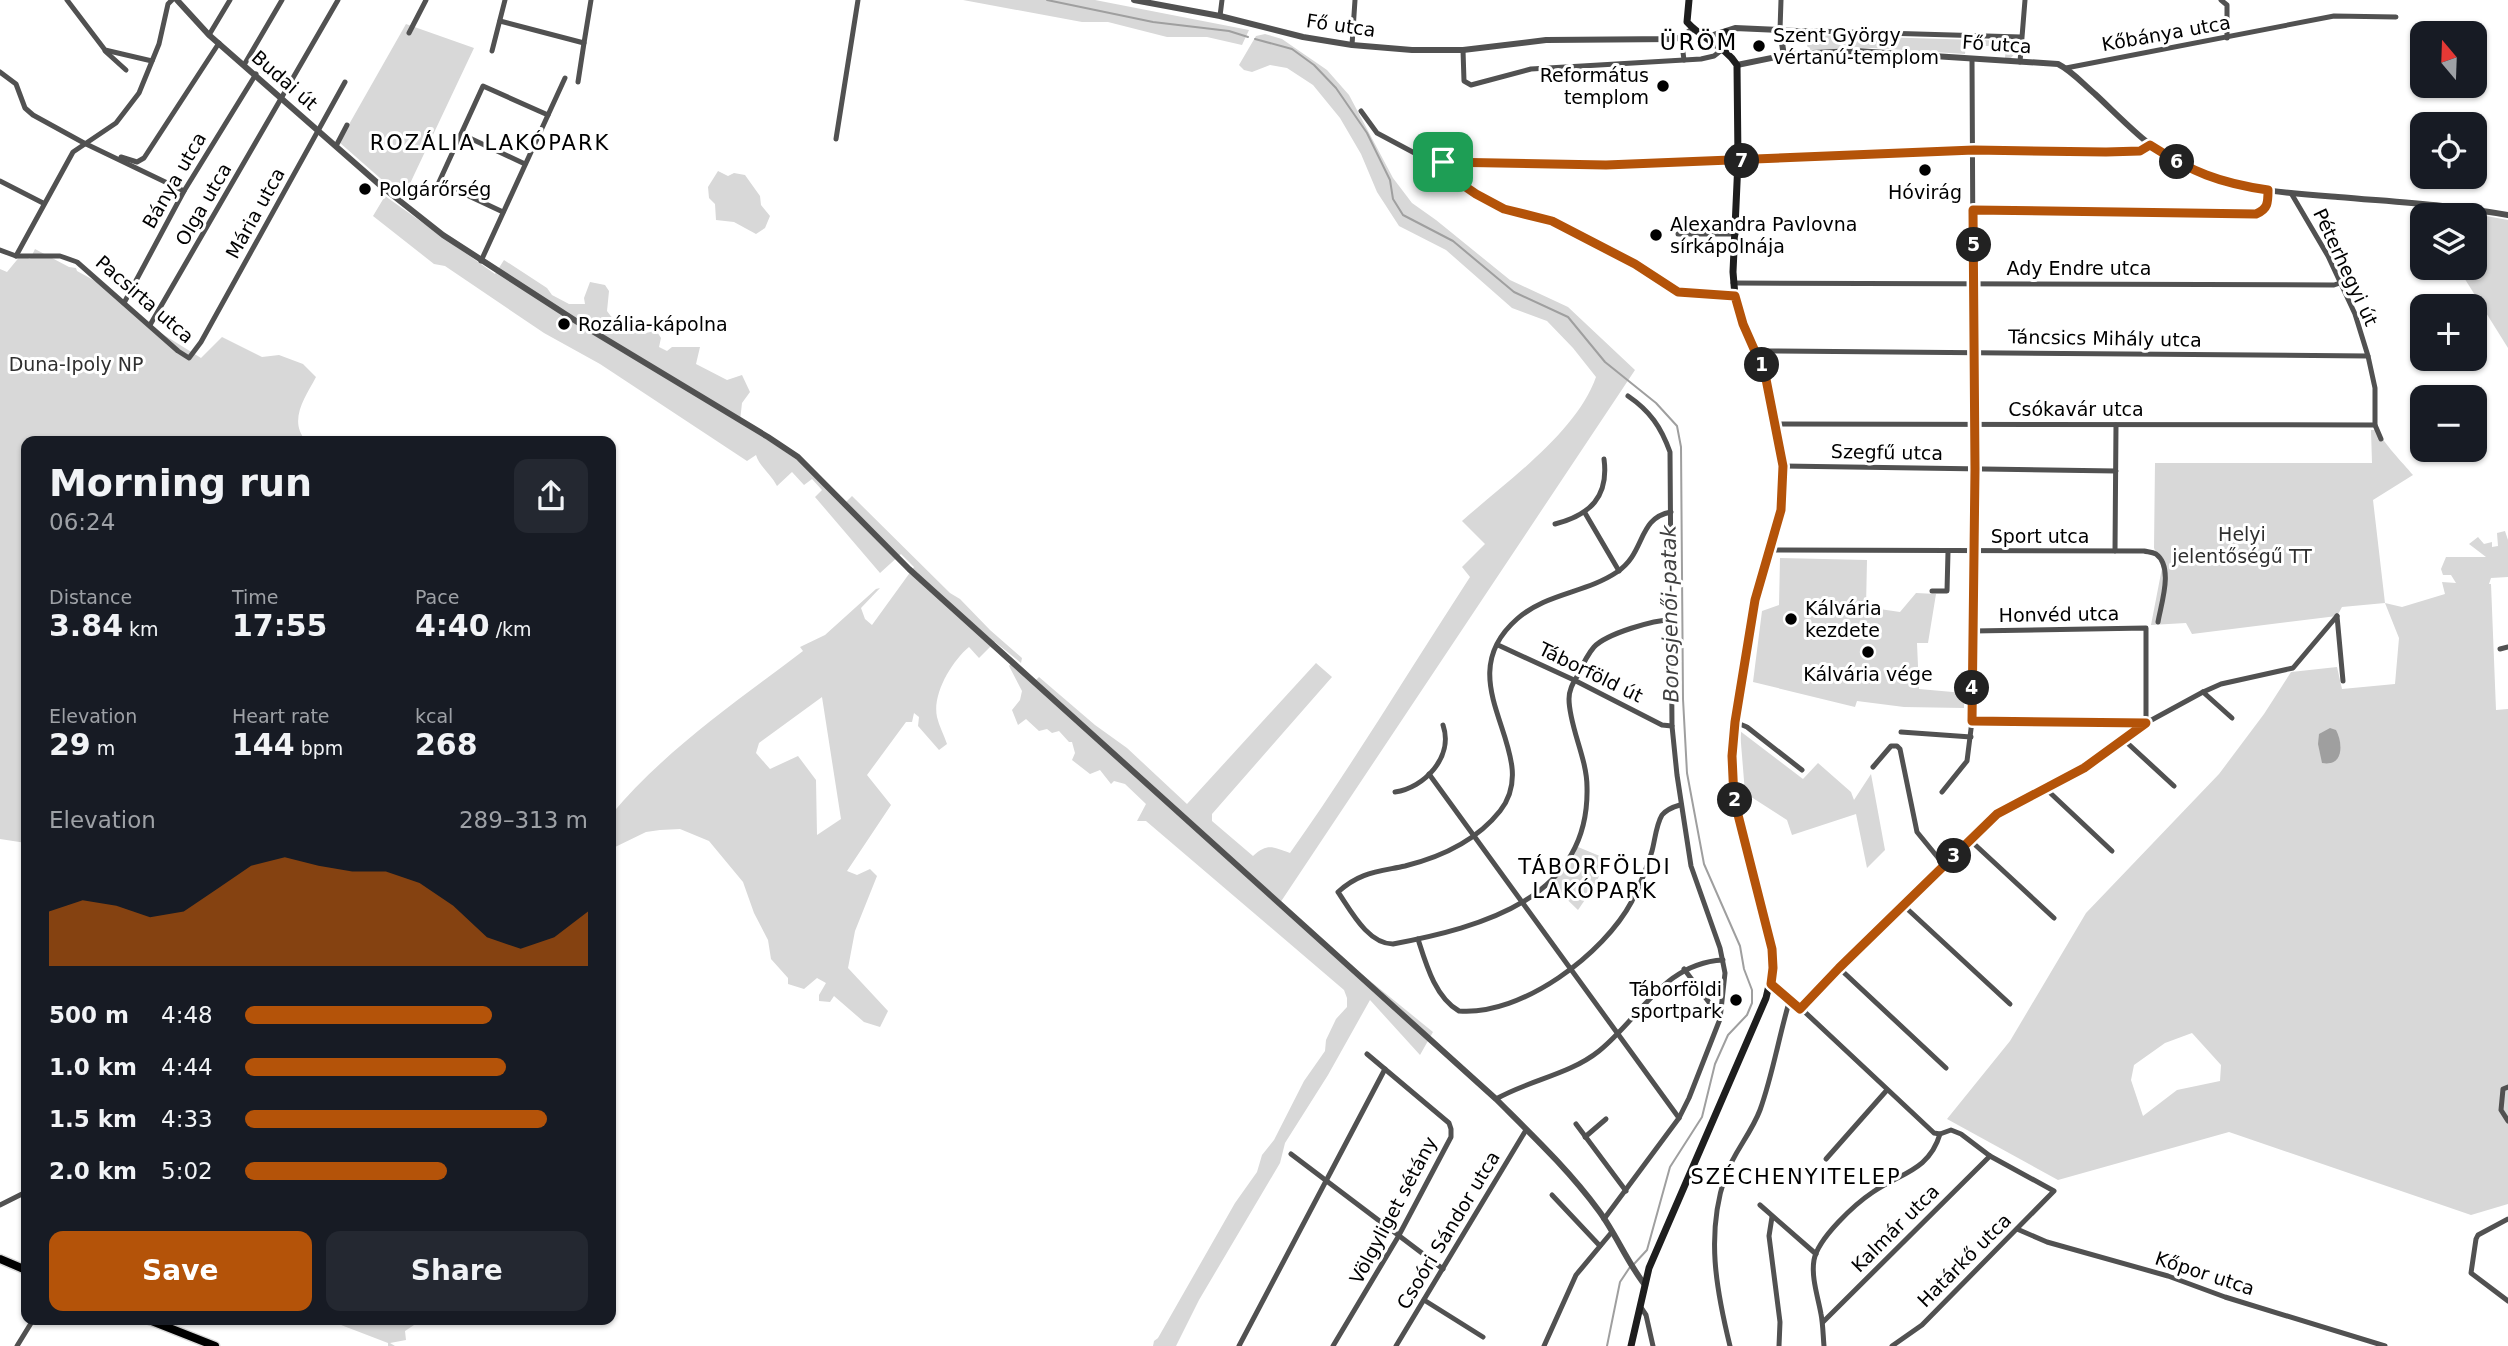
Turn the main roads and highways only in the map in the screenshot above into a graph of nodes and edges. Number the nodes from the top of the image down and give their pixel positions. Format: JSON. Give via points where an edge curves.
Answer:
{"nodes":[{"id":1,"x":1689,"y":0,"type":"edge"},
{"id":2,"x":1726,"y":32,"type":"road end"},
{"id":3,"x":1723,"y":49,"type":"junction"},
{"id":4,"x":0,"y":1259,"type":"edge"},
{"id":5,"x":21,"y":1268,"type":"edge"},
{"id":6,"x":162,"y":1325,"type":"edge"},
{"id":7,"x":215,"y":1346,"type":"edge"},
{"id":8,"x":1631,"y":1346,"type":"edge"}],
"edges":[{"from":1,"to":3,"type":"main road","via":[[1687,22]]},
{"from":2,"to":3,"type":"main road"},
{"from":3,"to":8,"type":"main road","via":[[1737,65],[1733,283],[1743,324],[1765,374],[1783,466],[1781,510],[1755,600],[1732,756],[1734,799],[1773,968],[1771,984],[1649,1268]]},
{"from":4,"to":5,"type":"main road"},
{"from":6,"to":7,"type":"main road"}]}
